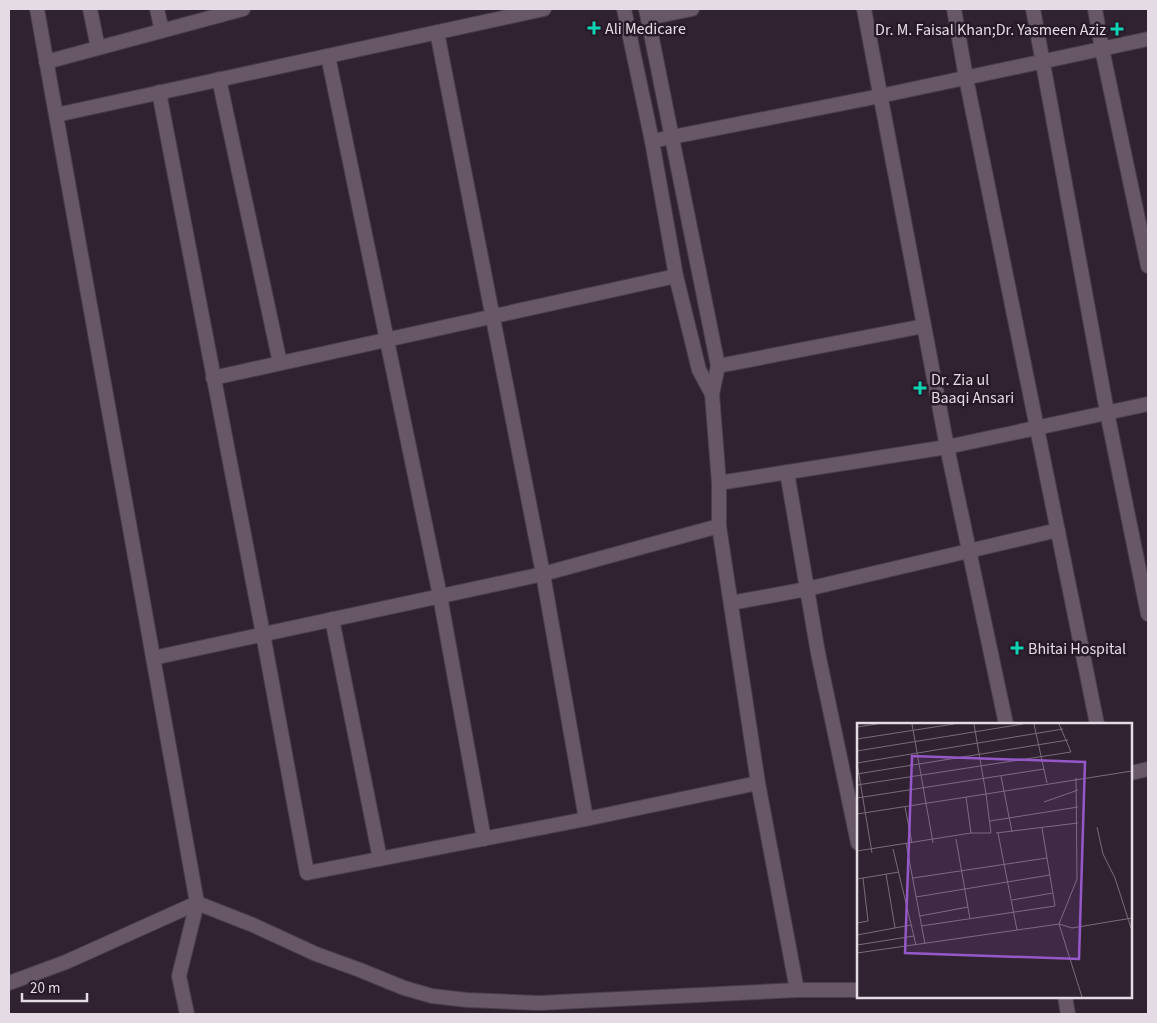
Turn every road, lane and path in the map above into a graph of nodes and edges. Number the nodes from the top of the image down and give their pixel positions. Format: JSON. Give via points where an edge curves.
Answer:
{"nodes":[{"id":1,"x":37,"y":9,"type":"edge"},
{"id":2,"x":90,"y":9,"type":"edge"},
{"id":3,"x":157,"y":9,"type":"edge"},
{"id":4,"x":243,"y":9,"type":"edge"},
{"id":5,"x":544,"y":9,"type":"edge"},
{"id":6,"x":624,"y":9,"type":"edge"},
{"id":7,"x":692,"y":9,"type":"edge"},
{"id":8,"x":864,"y":9,"type":"edge"},
{"id":9,"x":954,"y":9,"type":"edge"},
{"id":10,"x":1033,"y":9,"type":"edge"},
{"id":11,"x":1095,"y":9,"type":"edge"},
{"id":12,"x":647,"y":13,"type":"edge"},
{"id":13,"x":162,"y":30,"type":"junction"},
{"id":14,"x":437,"y":32,"type":"junction"},
{"id":15,"x":1148,"y":39,"type":"edge"},
{"id":16,"x":98,"y":48,"type":"junction"},
{"id":17,"x":1102,"y":49,"type":"junction"},
{"id":18,"x":328,"y":56,"type":"junction"},
{"id":19,"x":1043,"y":61,"type":"junction"},
{"id":20,"x":46,"y":62,"type":"junction"},
{"id":21,"x":966,"y":78,"type":"junction"},
{"id":22,"x":219,"y":79,"type":"junction"},
{"id":23,"x":158,"y":92,"type":"junction"},
{"id":24,"x":880,"y":96,"type":"junction"},
{"id":25,"x":56,"y":115,"type":"junction"},
{"id":26,"x":672,"y":138,"type":"junction"},
{"id":27,"x":652,"y":141,"type":"junction"},
{"id":28,"x":1148,"y":266,"type":"edge"},
{"id":29,"x":676,"y":276,"type":"junction"},
{"id":30,"x":493,"y":317,"type":"junction"},
{"id":31,"x":924,"y":326,"type":"junction"},
{"id":32,"x":387,"y":340,"type":"junction"},
{"id":33,"x":280,"y":363,"type":"junction"},
{"id":34,"x":718,"y":366,"type":"junction"},
{"id":35,"x":213,"y":378,"type":"junction"},
{"id":36,"x":712,"y":394,"type":"junction"},
{"id":37,"x":1148,"y":404,"type":"edge"},
{"id":38,"x":1107,"y":412,"type":"junction"},
{"id":39,"x":1038,"y":427,"type":"junction"},
{"id":40,"x":947,"y":446,"type":"junction"},
{"id":41,"x":787,"y":472,"type":"junction"},
{"id":42,"x":719,"y":483,"type":"junction"},
{"id":43,"x":719,"y":526,"type":"junction"},
{"id":44,"x":1058,"y":530,"type":"junction"},
{"id":45,"x":970,"y":552,"type":"junction"},
{"id":46,"x":542,"y":574,"type":"junction"},
{"id":47,"x":807,"y":589,"type":"junction"},
{"id":48,"x":440,"y":596,"type":"junction"},
{"id":49,"x":731,"y":603,"type":"junction"},
{"id":50,"x":1148,"y":614,"type":"edge"},
{"id":51,"x":332,"y":619,"type":"junction"},
{"id":52,"x":263,"y":634,"type":"junction"},
{"id":53,"x":153,"y":658,"type":"junction"},
{"id":54,"x":1006,"y":723,"type":"edge"},
{"id":55,"x":1097,"y":723,"type":"edge"},
{"id":56,"x":1148,"y":769,"type":"edge"},
{"id":57,"x":1132,"y":773,"type":"edge"},
{"id":58,"x":758,"y":783,"type":"junction"},
{"id":59,"x":586,"y":819,"type":"junction"},
{"id":60,"x":857,"y":838,"type":"edge"},
{"id":61,"x":484,"y":839,"type":"junction"},
{"id":62,"x":380,"y":859,"type":"junction"},
{"id":63,"x":197,"y":903,"type":"junction"},
{"id":64,"x":9,"y":983,"type":"edge"},
{"id":65,"x":797,"y":990,"type":"junction"},
{"id":66,"x":857,"y":990,"type":"edge"},
{"id":67,"x":1064,"y":998,"type":"edge"},
{"id":68,"x":187,"y":1014,"type":"edge"},
{"id":69,"x":1068,"y":1014,"type":"edge"}],
"edges":[{"from":1,"to":20,"type":"street"},
{"from":2,"to":16,"type":"street"},
{"from":3,"to":13,"type":"street"},
{"from":4,"to":13,"type":"street"},
{"from":5,"to":14,"type":"street"},
{"from":6,"to":27,"type":"street"},
{"from":7,"to":12,"type":"street"},
{"from":8,"to":24,"type":"street"},
{"from":9,"to":21,"type":"street"},
{"from":10,"to":19,"type":"street"},
{"from":11,"to":17,"type":"street"},
{"from":12,"to":26,"type":"street"},
{"from":13,"to":16,"type":"street"},
{"from":14,"to":18,"type":"street"},
{"from":14,"to":30,"type":"street"},
{"from":15,"to":17,"type":"street"},
{"from":16,"to":20,"type":"street"},
{"from":17,"to":19,"type":"street"},
{"from":17,"to":28,"type":"street"},
{"from":18,"to":22,"type":"street"},
{"from":18,"to":32,"type":"street"},
{"from":19,"to":21,"type":"street"},
{"from":19,"to":38,"type":"street"},
{"from":20,"to":25,"type":"street"},
{"from":21,"to":24,"type":"street"},
{"from":21,"to":39,"type":"street"},
{"from":22,"to":23,"type":"street"},
{"from":22,"to":33,"type":"street"},
{"from":23,"to":25,"type":"street"},
{"from":23,"to":35,"type":"street"},
{"from":24,"to":26,"type":"street"},
{"from":24,"to":31,"type":"street"},
{"from":25,"to":53,"type":"street"},
{"from":26,"to":27,"type":"street"},
{"from":26,"to":34,"type":"street"},
{"from":27,"to":29,"type":"street"},
{"from":29,"to":30,"type":"street"},
{"from":29,"to":36,"type":"street","via":[[698,370]]},
{"from":30,"to":32,"type":"street"},
{"from":30,"to":46,"type":"street"},
{"from":31,"to":34,"type":"street"},
{"from":31,"to":40,"type":"street"},
{"from":32,"to":33,"type":"street"},
{"from":32,"to":48,"type":"street"},
{"from":33,"to":35,"type":"street"},
{"from":34,"to":36,"type":"street"},
{"from":35,"to":52,"type":"street"},
{"from":36,"to":42,"type":"street"},
{"from":37,"to":38,"type":"street"},
{"from":38,"to":39,"type":"street"},
{"from":38,"to":50,"type":"street"},
{"from":39,"to":40,"type":"street"},
{"from":39,"to":44,"type":"street"},
{"from":40,"to":41,"type":"street"},
{"from":40,"to":45,"type":"street"},
{"from":41,"to":42,"type":"street"},
{"from":41,"to":47,"type":"street"},
{"from":42,"to":43,"type":"street"},
{"from":43,"to":46,"type":"street"},
{"from":43,"to":49,"type":"street"},
{"from":44,"to":45,"type":"street"},
{"from":44,"to":55,"type":"street"},
{"from":45,"to":47,"type":"street"},
{"from":45,"to":54,"type":"street"},
{"from":46,"to":48,"type":"street"},
{"from":46,"to":59,"type":"street"},
{"from":47,"to":49,"type":"street"},
{"from":47,"to":60,"type":"street"},
{"from":48,"to":51,"type":"street"},
{"from":48,"to":61,"type":"street"},
{"from":49,"to":58,"type":"street"},
{"from":51,"to":52,"type":"street"},
{"from":51,"to":62,"type":"street"},
{"from":52,"to":53,"type":"street"},
{"from":52,"to":62,"type":"street","via":[[307,873]]},
{"from":53,"to":63,"type":"street"},
{"from":56,"to":57,"type":"street"},
{"from":58,"to":59,"type":"street"},
{"from":58,"to":65,"type":"street"},
{"from":59,"to":61,"type":"street"},
{"from":61,"to":62,"type":"street"},
{"from":63,"to":64,"type":"street","via":[[66,962]]},
{"from":63,"to":65,"type":"street","via":[[316,954],[432,996],[538,1004]]},
{"from":63,"to":68,"type":"street","via":[[179,976]]},
{"from":65,"to":66,"type":"street"},
{"from":67,"to":69,"type":"street"}]}
